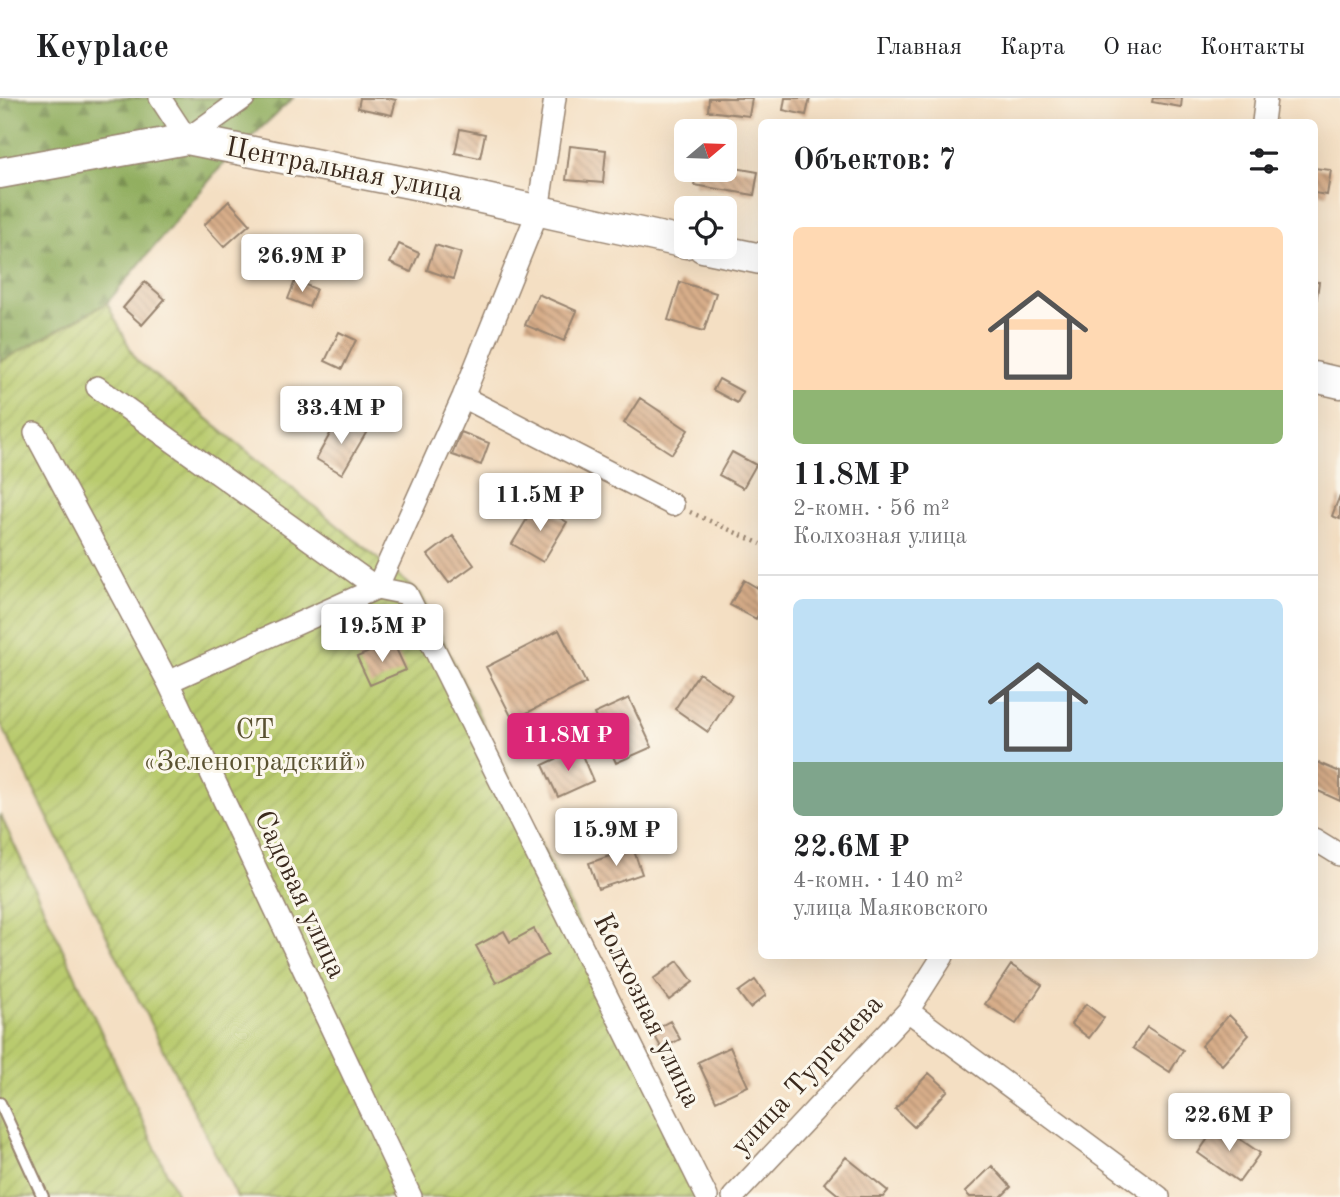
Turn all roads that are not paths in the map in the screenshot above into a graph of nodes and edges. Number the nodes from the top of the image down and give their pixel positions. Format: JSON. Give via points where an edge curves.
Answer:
{"nodes":[{"id":1,"x":160,"y":98,"type":"edge"},
{"id":2,"x":244,"y":98,"type":"edge"},
{"id":3,"x":555,"y":98,"type":"edge"},
{"id":4,"x":1266,"y":98,"type":"edge"},
{"id":5,"x":1263,"y":119,"type":"edge"},
{"id":6,"x":187,"y":139,"type":"junction"},
{"id":7,"x":0,"y":173,"type":"edge"},
{"id":8,"x":538,"y":211,"type":"junction"},
{"id":9,"x":674,"y":240,"type":"edge"},
{"id":10,"x":737,"y":254,"type":"edge"},
{"id":11,"x":758,"y":258,"type":"edge"},
{"id":12,"x":1318,"y":378,"type":"edge"},
{"id":13,"x":1340,"y":383,"type":"edge"},
{"id":14,"x":97,"y":387,"type":"dead end"},
{"id":15,"x":463,"y":397,"type":"junction"},
{"id":16,"x":35,"y":433,"type":"dead end"},
{"id":17,"x":673,"y":505,"type":"road end"},
{"id":18,"x":377,"y":588,"type":"junction"},
{"id":19,"x":169,"y":682,"type":"junction"},
{"id":20,"x":1318,"y":841,"type":"edge"},
{"id":21,"x":1340,"y":855,"type":"edge"},
{"id":22,"x":941,"y":959,"type":"edge"},
{"id":23,"x":908,"y":1011,"type":"junction"},
{"id":24,"x":0,"y":1103,"type":"edge"},
{"id":25,"x":43,"y":1197,"type":"edge"},
{"id":26,"x":411,"y":1197,"type":"edge"},
{"id":27,"x":707,"y":1197,"type":"edge"},
{"id":28,"x":733,"y":1197,"type":"edge"},
{"id":29,"x":1159,"y":1197,"type":"edge"}],
"edges":[{"from":1,"to":6,"type":"street"},
{"from":2,"to":6,"type":"street"},
{"from":3,"to":8,"type":"street"},
{"from":4,"to":5,"type":"street"},
{"from":6,"to":7,"type":"street","name":"Центральная улица"},
{"from":6,"to":8,"type":"street","name":"Центральная улица"},
{"from":8,"to":9,"type":"street","name":"Центральная улица"},
{"from":8,"to":15,"type":"street"},
{"from":10,"to":11,"type":"street"},
{"from":12,"to":13,"type":"street"},
{"from":14,"to":18,"type":"street"},
{"from":15,"to":17,"type":"street"},
{"from":15,"to":18,"type":"street"},
{"from":16,"to":19,"type":"street","name":"Садовая улица"},
{"from":18,"to":19,"type":"street"},
{"from":18,"to":27,"type":"street","name":"Колхозная улица","via":[[407,594]]},
{"from":19,"to":26,"type":"street","name":"Садовая улица"},
{"from":20,"to":21,"type":"street"},
{"from":22,"to":23,"type":"street","name":"улица Тургенева"},
{"from":23,"to":28,"type":"street","name":"улица Тургенева"},
{"from":23,"to":29,"type":"street"},
{"from":24,"to":25,"type":"lane"}]}
